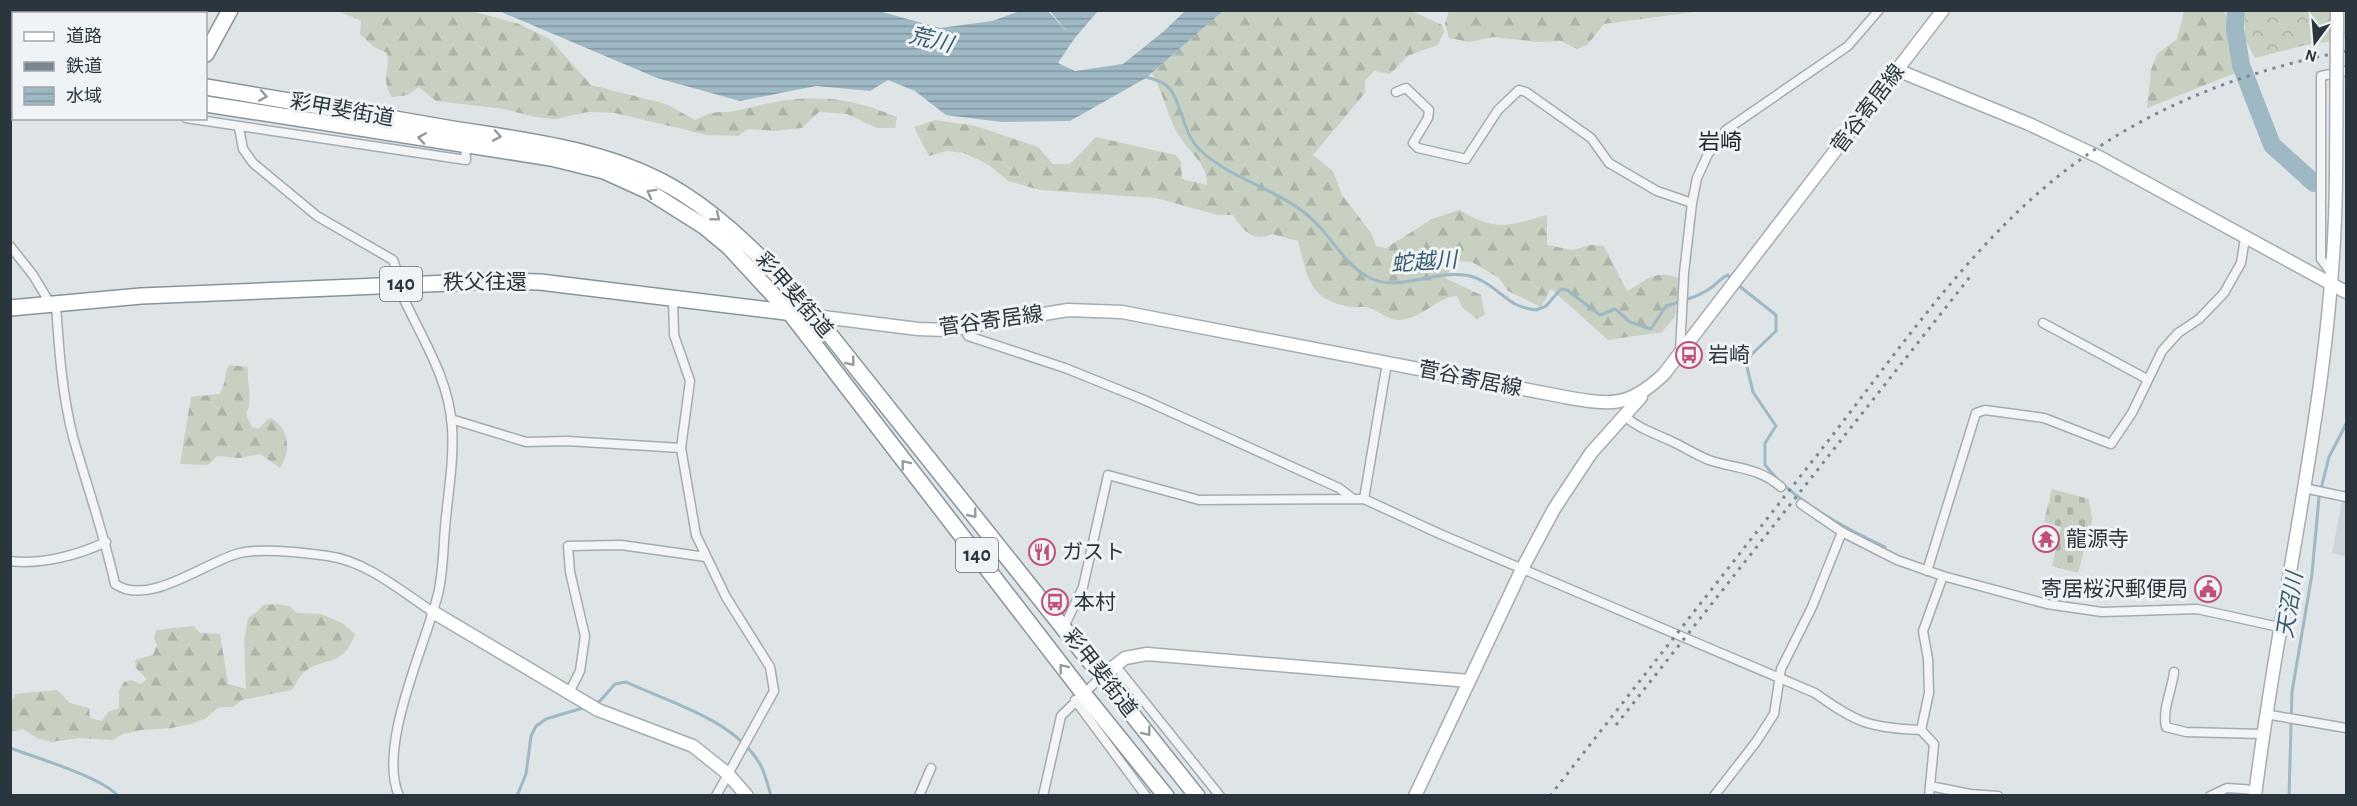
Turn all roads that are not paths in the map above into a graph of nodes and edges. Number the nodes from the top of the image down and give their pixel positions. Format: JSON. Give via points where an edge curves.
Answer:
{"nodes":[{"id":1,"x":230,"y":10,"type":"edge"},
{"id":2,"x":1879,"y":10,"type":"edge"},
{"id":3,"x":1943,"y":10,"type":"edge"},
{"id":4,"x":2337,"y":10,"type":"edge"},
{"id":5,"x":207,"y":52,"type":"edge"},
{"id":6,"x":1897,"y":70,"type":"junction"},
{"id":7,"x":2346,"y":71,"type":"edge"},
{"id":8,"x":207,"y":87,"type":"edge"},
{"id":9,"x":1396,"y":93,"type":"dead end"},
{"id":10,"x":207,"y":104,"type":"edge"},
{"id":11,"x":197,"y":120,"type":"edge"},
{"id":12,"x":239,"y":128,"type":"junction"},
{"id":13,"x":465,"y":137,"type":"junction"},
{"id":14,"x":681,"y":192,"type":"junction"},
{"id":15,"x":1692,"y":203,"type":"junction"},
{"id":16,"x":673,"y":206,"type":"junction"},
{"id":17,"x":2245,"y":238,"type":"junction"},
{"id":18,"x":10,"y":246,"type":"edge"},
{"id":19,"x":2332,"y":280,"type":"junction"},
{"id":20,"x":400,"y":284,"type":"junction"},
{"id":21,"x":2346,"y":292,"type":"edge"},
{"id":22,"x":674,"y":298,"type":"junction"},
{"id":23,"x":54,"y":305,"type":"junction"},
{"id":24,"x":10,"y":308,"type":"edge"},
{"id":25,"x":790,"y":313,"type":"junction"},
{"id":26,"x":815,"y":316,"type":"junction"},
{"id":27,"x":2043,"y":323,"type":"dead end"},
{"id":28,"x":964,"y":327,"type":"junction"},
{"id":29,"x":1680,"y":354,"type":"junction"},
{"id":30,"x":1387,"y":363,"type":"junction"},
{"id":31,"x":2147,"y":379,"type":"junction"},
{"id":32,"x":1645,"y":392,"type":"junction"},
{"id":33,"x":1623,"y":415,"type":"junction"},
{"id":34,"x":452,"y":419,"type":"junction"},
{"id":35,"x":899,"y":424,"type":"junction"},
{"id":36,"x":884,"y":437,"type":"junction"},
{"id":37,"x":681,"y":448,"type":"junction"},
{"id":38,"x":1781,"y":487,"type":"dead end"},
{"id":39,"x":2304,"y":488,"type":"junction"},
{"id":40,"x":2346,"y":497,"type":"edge"},
{"id":41,"x":1352,"y":498,"type":"junction"},
{"id":42,"x":1364,"y":499,"type":"junction"},
{"id":43,"x":1801,"y":504,"type":"dead end"},
{"id":44,"x":1842,"y":532,"type":"junction"},
{"id":45,"x":106,"y":542,"type":"junction"},
{"id":46,"x":706,"y":557,"type":"junction"},
{"id":47,"x":10,"y":561,"type":"edge"},
{"id":48,"x":1522,"y":568,"type":"junction"},
{"id":49,"x":1928,"y":571,"type":"junction"},
{"id":50,"x":1943,"y":576,"type":"junction"},
{"id":51,"x":433,"y":612,"type":"junction"},
{"id":52,"x":1064,"y":627,"type":"junction"},
{"id":53,"x":2279,"y":627,"type":"junction"},
{"id":54,"x":1114,"y":665,"type":"junction"},
{"id":55,"x":2174,"y":672,"type":"dead end"},
{"id":56,"x":1102,"y":676,"type":"junction"},
{"id":57,"x":1779,"y":677,"type":"junction"},
{"id":58,"x":1468,"y":681,"type":"junction"},
{"id":59,"x":569,"y":693,"type":"junction"},
{"id":60,"x":1079,"y":696,"type":"junction"},
{"id":61,"x":2265,"y":714,"type":"junction"},
{"id":62,"x":2346,"y":728,"type":"edge"},
{"id":63,"x":1921,"y":730,"type":"junction"},
{"id":64,"x":2262,"y":734,"type":"junction"},
{"id":65,"x":931,"y":768,"type":"dead end"},
{"id":66,"x":728,"y":774,"type":"junction"},
{"id":67,"x":1930,"y":786,"type":"junction"},
{"id":68,"x":2255,"y":793,"type":"edge"},
{"id":69,"x":399,"y":795,"type":"edge"},
{"id":70,"x":716,"y":795,"type":"edge"},
{"id":71,"x":747,"y":795,"type":"edge"},
{"id":72,"x":919,"y":795,"type":"edge"},
{"id":73,"x":1043,"y":795,"type":"edge"},
{"id":74,"x":1146,"y":795,"type":"edge"},
{"id":75,"x":1166,"y":795,"type":"edge"},
{"id":76,"x":1197,"y":795,"type":"edge"},
{"id":77,"x":1220,"y":795,"type":"edge"},
{"id":78,"x":1415,"y":795,"type":"edge"},
{"id":79,"x":1714,"y":795,"type":"edge"},
{"id":80,"x":1929,"y":795,"type":"edge"},
{"id":81,"x":1998,"y":795,"type":"edge"},
{"id":82,"x":2210,"y":795,"type":"edge"}],
"edges":[{"from":1,"to":5,"type":"highway"},
{"from":2,"to":15,"type":"street","via":[[1848,46],[1726,130],[1702,167]]},
{"from":3,"to":6,"type":"street","name":"菅谷寄居線"},
{"from":4,"to":19,"type":"street","bridge":true},
{"from":6,"to":17,"type":"street","via":[[2078,147]]},
{"from":6,"to":29,"type":"street","name":"菅谷寄居線"},
{"from":7,"to":19,"type":"street","via":[[2321,76],[2321,259]]},
{"from":8,"to":13,"type":"highway","name":"彩甲斐街道","number":"140","one_way":true},
{"from":9,"to":15,"type":"street","via":[[1406,88],[1429,110],[1413,143],[1418,148],[1466,159],[1498,110],[1519,90],[1526,92],[1591,138],[1609,163],[1657,191]]},
{"from":13,"to":10,"type":"highway","name":"彩甲斐街道","number":"140","one_way":true},
{"from":11,"to":12,"type":"street"},
{"from":12,"to":13,"type":"street","via":[[466,160]]},
{"from":12,"to":20,"type":"street","via":[[243,148],[254,163],[317,216],[393,260]]},
{"from":13,"to":14,"type":"highway","name":"彩甲斐街道","number":"140","one_way":true,"via":[[592,155]]},
{"from":16,"to":13,"type":"highway","name":"彩甲斐街道","number":"140","one_way":true,"via":[[604,171]]},
{"from":14,"to":16,"type":"highway"},
{"from":14,"to":26,"type":"highway","name":"彩甲斐街道","number":"140","one_way":true,"via":[[750,246]]},
{"from":15,"to":29,"type":"street"},
{"from":16,"to":25,"type":"highway","name":"彩甲斐街道","number":"140","via":[[729,246]]},
{"from":17,"to":19,"type":"street"},
{"from":17,"to":31,"type":"street","via":[[2241,263],[2224,293],[2208,311],[2178,333],[2162,351]]},
{"from":18,"to":23,"type":"street"},
{"from":19,"to":21,"type":"street"},
{"from":19,"to":39,"type":"street","via":[[2329,325]]},
{"from":20,"to":22,"type":"highway","name":"秩父往還","number":"140","via":[[540,282]]},
{"from":20,"to":23,"type":"highway","name":"秩父往還","number":"140","via":[[141,296]]},
{"from":20,"to":34,"type":"street","via":[[439,372]]},
{"from":22,"to":25,"type":"highway","name":"秩父往還","number":"140"},
{"from":22,"to":37,"type":"street","via":[[674,335],[690,381]]},
{"from":23,"to":24,"type":"highway","name":"秩父往還","number":"140"},
{"from":23,"to":45,"type":"street","via":[[64,395]]},
{"from":25,"to":26,"type":"highway","name":"秩父往還","number":"140"},
{"from":25,"to":36,"type":"highway","name":"彩甲斐街道","number":"140"},
{"from":26,"to":28,"type":"street","name":"菅谷寄居線","via":[[918,329]]},
{"from":26,"to":35,"type":"highway","name":"彩甲斐街道","number":"140","one_way":true},
{"from":27,"to":31,"type":"street"},
{"from":28,"to":30,"type":"street","name":"菅谷寄居線","via":[[1068,310],[1122,312]]},
{"from":28,"to":41,"type":"street","via":[[968,336],[1142,399],[1339,488]]},
{"from":29,"to":32,"type":"street","name":"菅谷寄居線"},
{"from":30,"to":32,"type":"street","name":"菅谷寄居線","via":[[1603,403],[1616,403]]},
{"from":30,"to":42,"type":"street"},
{"from":31,"to":49,"type":"street","via":[[2132,413],[2111,444],[2044,418],[1984,410],[1976,413]]},
{"from":32,"to":33,"type":"street"},
{"from":33,"to":38,"type":"street","via":[[1649,434],[1709,460],[1751,469]]},
{"from":33,"to":48,"type":"street","via":[[1576,473]]},
{"from":34,"to":37,"type":"street","via":[[526,442]]},
{"from":34,"to":51,"type":"street","via":[[443,567]]},
{"from":35,"to":36,"type":"highway"},
{"from":35,"to":52,"type":"highway","name":"彩甲斐街道","number":"140","one_way":true},
{"from":60,"to":36,"type":"highway","name":"彩甲斐街道","number":"140","one_way":true},
{"from":37,"to":46,"type":"street","via":[[696,535]]},
{"from":39,"to":40,"type":"street"},
{"from":39,"to":53,"type":"street"},
{"from":41,"to":42,"type":"street"},
{"from":41,"to":52,"type":"street","via":[[1199,500],[1108,475],[1083,587]]},
{"from":42,"to":48,"type":"street"},
{"from":43,"to":44,"type":"street"},
{"from":44,"to":49,"type":"street"},
{"from":44,"to":57,"type":"street"},
{"from":45,"to":47,"type":"street","via":[[83,553]]},
{"from":45,"to":51,"type":"street","via":[[115,584],[119,587],[165,586],[241,553],[306,553],[331,556],[367,570]]},
{"from":46,"to":59,"type":"street","via":[[621,545],[568,546],[585,636],[580,671]]},
{"from":46,"to":66,"type":"street","via":[[774,680],[774,691]]},
{"from":48,"to":57,"type":"street"},
{"from":48,"to":58,"type":"street"},
{"from":49,"to":50,"type":"street"},
{"from":50,"to":53,"type":"street","via":[[2071,609],[2197,609]]},
{"from":50,"to":63,"type":"street","via":[[1923,631],[1929,693]]},
{"from":51,"to":59,"type":"street"},
{"from":51,"to":69,"type":"street","via":[[400,718],[391,764]]},
{"from":52,"to":56,"type":"highway","name":"彩甲斐街道","number":"140"},
{"from":53,"to":61,"type":"street"},
{"from":54,"to":56,"type":"street"},
{"from":54,"to":58,"type":"street","via":[[1134,655],[1147,654]]},
{"from":54,"to":77,"type":"street"},
{"from":55,"to":64,"type":"street","via":[[2172,693],[2163,715],[2166,727],[2186,732]]},
{"from":56,"to":60,"type":"street"},
{"from":56,"to":76,"type":"highway","name":"彩甲斐街道","number":"140","one_way":true},
{"from":57,"to":63,"type":"street","via":[[1815,693],[1869,726]]},
{"from":57,"to":79,"type":"street","via":[[1774,714]]},
{"from":58,"to":78,"type":"street"},
{"from":59,"to":66,"type":"street","via":[[604,713],[693,746]]},
{"from":60,"to":73,"type":"street","via":[[1061,716]]},
{"from":60,"to":74,"type":"street"},
{"from":60,"to":75,"type":"highway","name":"彩甲斐街道","number":"140"},
{"from":61,"to":62,"type":"street"},
{"from":61,"to":64,"type":"street"},
{"from":63,"to":67,"type":"street","via":[[1934,744]]},
{"from":64,"to":68,"type":"street"},
{"from":65,"to":72,"type":"street"},
{"from":66,"to":70,"type":"street"},
{"from":66,"to":71,"type":"street"},
{"from":67,"to":80,"type":"street"},
{"from":67,"to":81,"type":"street"},
{"from":68,"to":82,"type":"street","via":[[2227,788]]}]}
